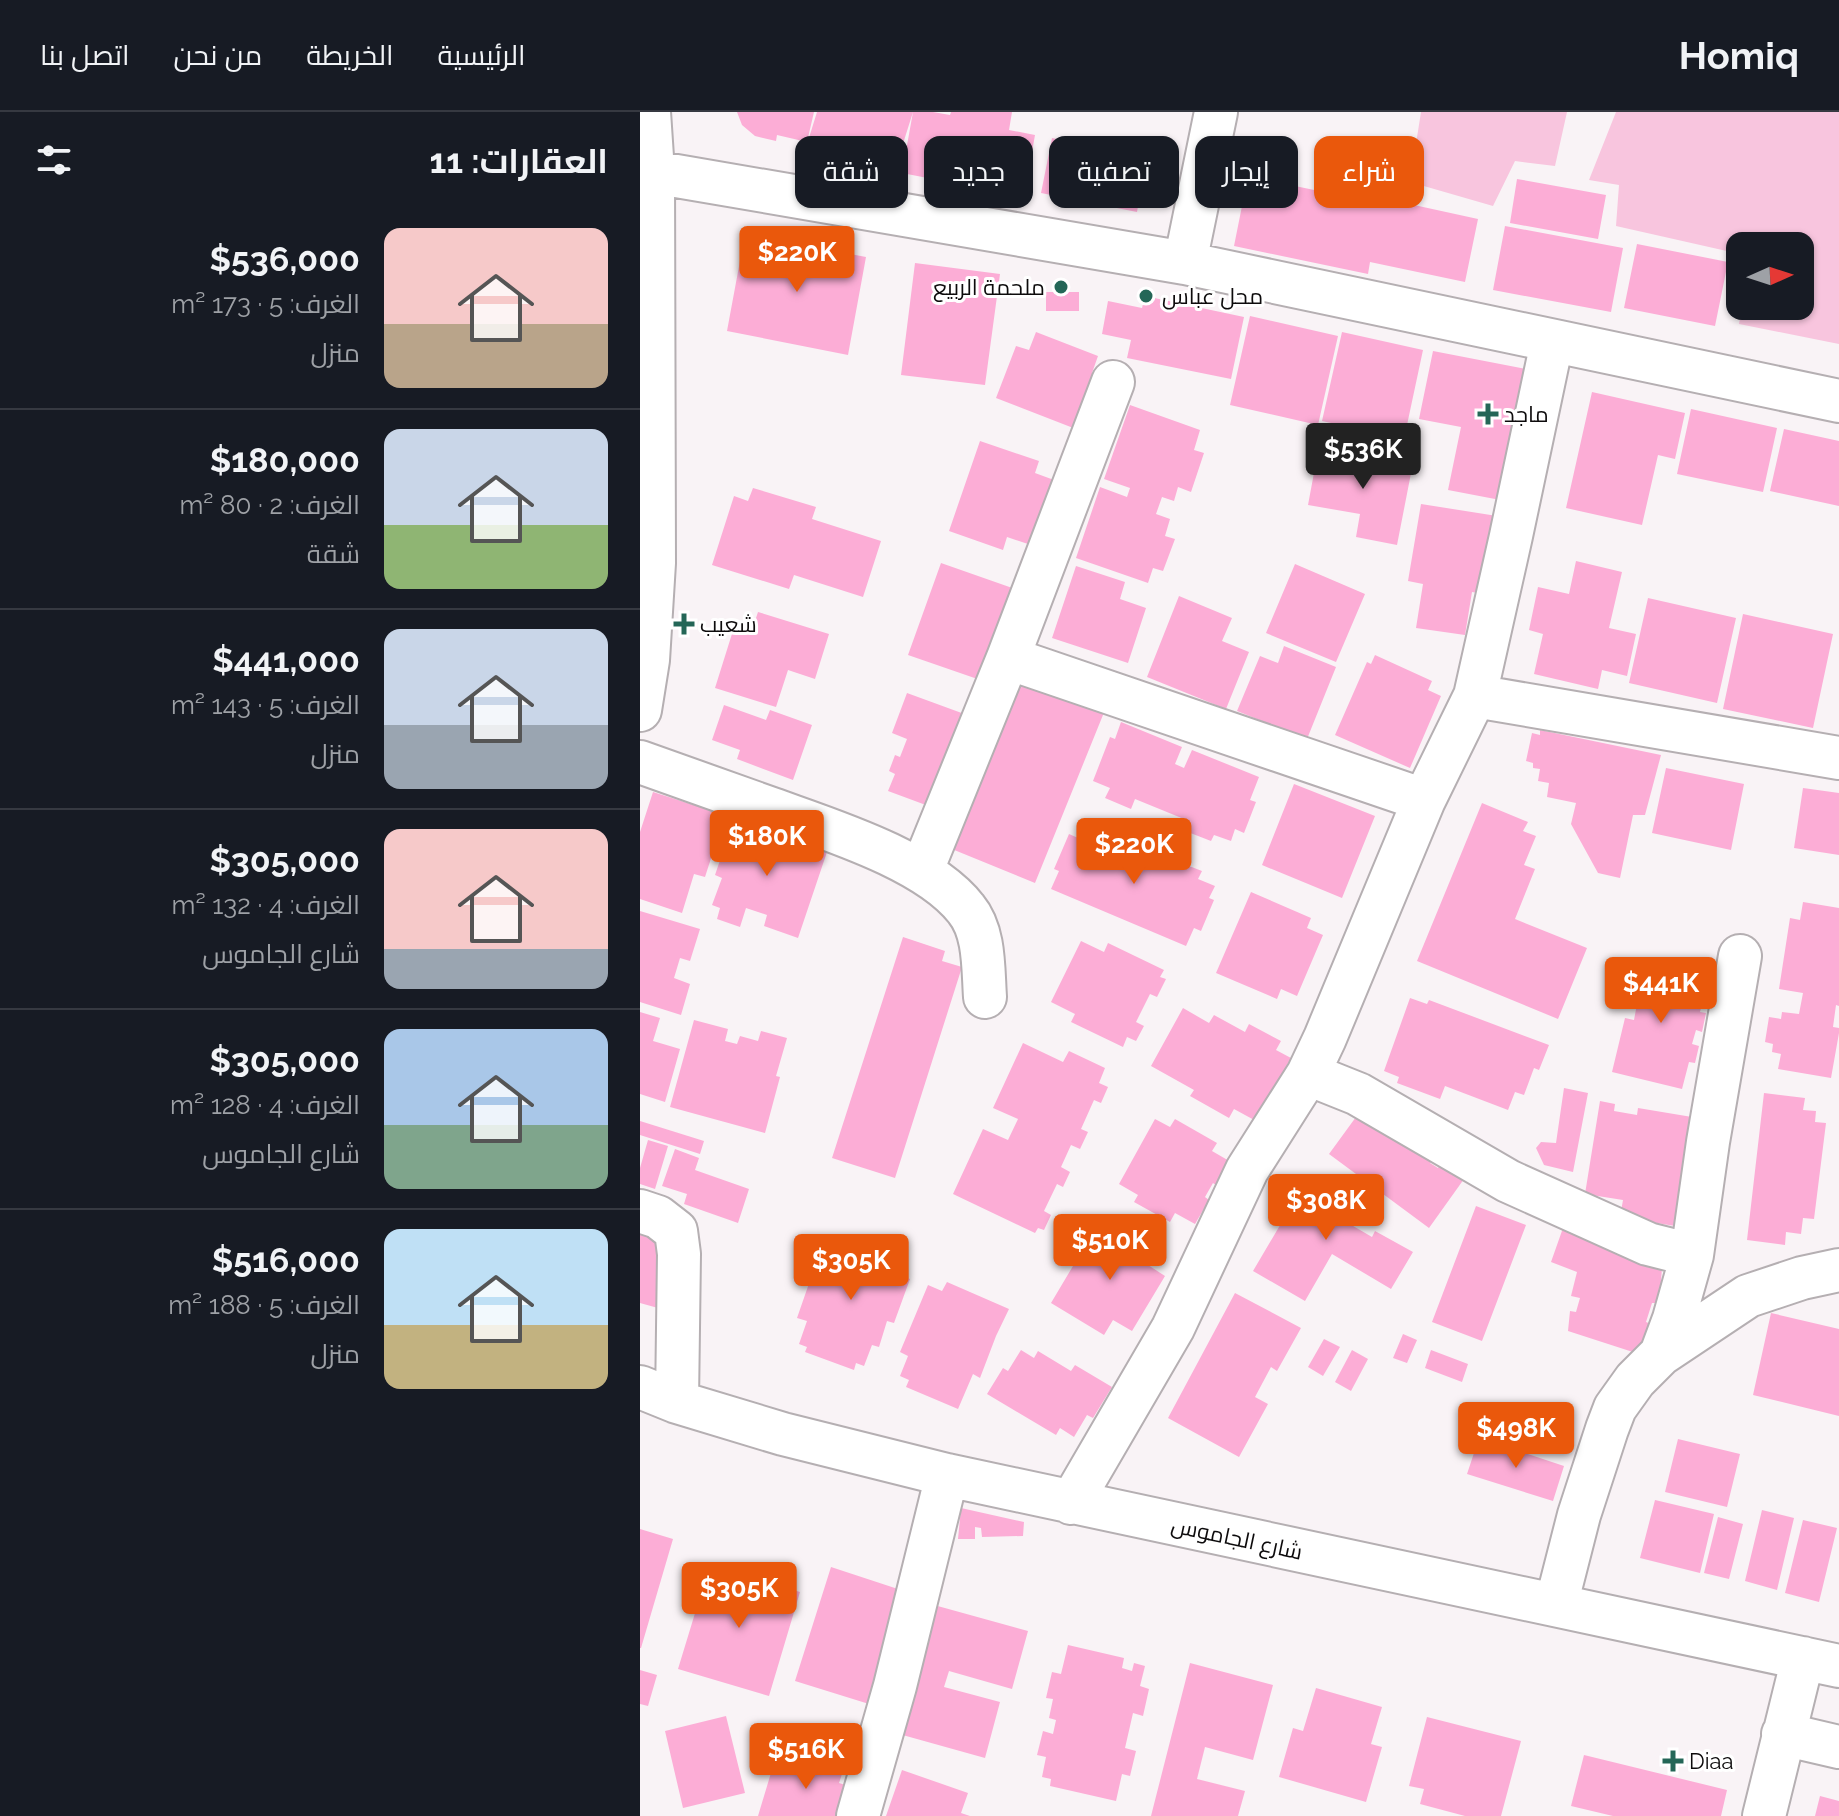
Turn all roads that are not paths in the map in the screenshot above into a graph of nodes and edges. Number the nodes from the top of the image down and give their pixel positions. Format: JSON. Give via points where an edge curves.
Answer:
{"nodes":[{"id":1,"x":649,"y":112,"type":"edge"},
{"id":2,"x":1216,"y":112,"type":"edge"},
{"id":3,"x":646,"y":172,"type":"edge"},
{"id":4,"x":1185,"y":263,"type":"junction"},
{"id":5,"x":1552,"y":342,"type":"junction"},
{"id":6,"x":1113,"y":382,"type":"dead end"},
{"id":7,"x":1839,"y":401,"type":"edge"},
{"id":8,"x":647,"y":456,"type":"edge"},
{"id":9,"x":1008,"y":658,"type":"junction"},
{"id":10,"x":1475,"y":696,"type":"junction"},
{"id":11,"x":640,"y":710,"type":"edge"},
{"id":12,"x":1839,"y":758,"type":"edge"},
{"id":13,"x":640,"y":762,"type":"edge"},
{"id":14,"x":1424,"y":800,"type":"junction"},
{"id":15,"x":922,"y":870,"type":"junction"},
{"id":16,"x":1740,"y":956,"type":"dead end"},
{"id":17,"x":985,"y":997,"type":"dead end"},
{"id":18,"x":1308,"y":1074,"type":"junction"},
{"id":19,"x":640,"y":1211,"type":"edge"},
{"id":20,"x":1692,"y":1255,"type":"junction"},
{"id":21,"x":1839,"y":1270,"type":"edge"},
{"id":22,"x":1661,"y":1354,"type":"junction"},
{"id":23,"x":659,"y":1394,"type":"edge"},
{"id":24,"x":947,"y":1475,"type":"junction"},
{"id":25,"x":1071,"y":1503,"type":"junction"},
{"id":26,"x":1556,"y":1605,"type":"junction"},
{"id":27,"x":1821,"y":1662,"type":"edge"},
{"id":28,"x":1783,"y":1734,"type":"junction"},
{"id":29,"x":1839,"y":1747,"type":"edge"},
{"id":30,"x":858,"y":1816,"type":"edge"},
{"id":31,"x":1764,"y":1816,"type":"edge"}],
"edges":[{"from":1,"to":3,"type":"street"},
{"from":2,"to":4,"type":"street"},
{"from":3,"to":4,"type":"street"},
{"from":3,"to":8,"type":"street"},
{"from":4,"to":5,"type":"street"},
{"from":5,"to":7,"type":"street"},
{"from":5,"to":10,"type":"street"},
{"from":6,"to":9,"type":"street"},
{"from":8,"to":11,"type":"street","via":[[654,563]]},
{"from":9,"to":14,"type":"street"},
{"from":9,"to":15,"type":"street"},
{"from":10,"to":12,"type":"street"},
{"from":10,"to":14,"type":"street"},
{"from":13,"to":15,"type":"street","via":[[816,825]]},
{"from":14,"to":18,"type":"street"},
{"from":15,"to":17,"type":"street","via":[[967,910],[980,940]]},
{"from":16,"to":20,"type":"street"},
{"from":18,"to":20,"type":"street","via":[[1358,1094],[1508,1181],[1648,1244]]},
{"from":18,"to":25,"type":"street","via":[[1247,1170],[1173,1328]]},
{"from":19,"to":23,"type":"street","via":[[676,1231],[679,1254]]},
{"from":20,"to":22,"type":"street"},
{"from":21,"to":22,"type":"street","via":[[1748,1296]]},
{"from":22,"to":26,"type":"street","via":[[1615,1408]]},
{"from":23,"to":24,"type":"street","name":"شارع الجاموس","via":[[783,1434]]},
{"from":24,"to":25,"type":"street","name":"شارع الجاموس"},
{"from":24,"to":30,"type":"street"},
{"from":25,"to":26,"type":"street","name":"شارع الجاموس"},
{"from":26,"to":27,"type":"street","name":"شارع الجاموس"},
{"from":27,"to":28,"type":"street"},
{"from":28,"to":29,"type":"street"},
{"from":28,"to":31,"type":"street"}]}
